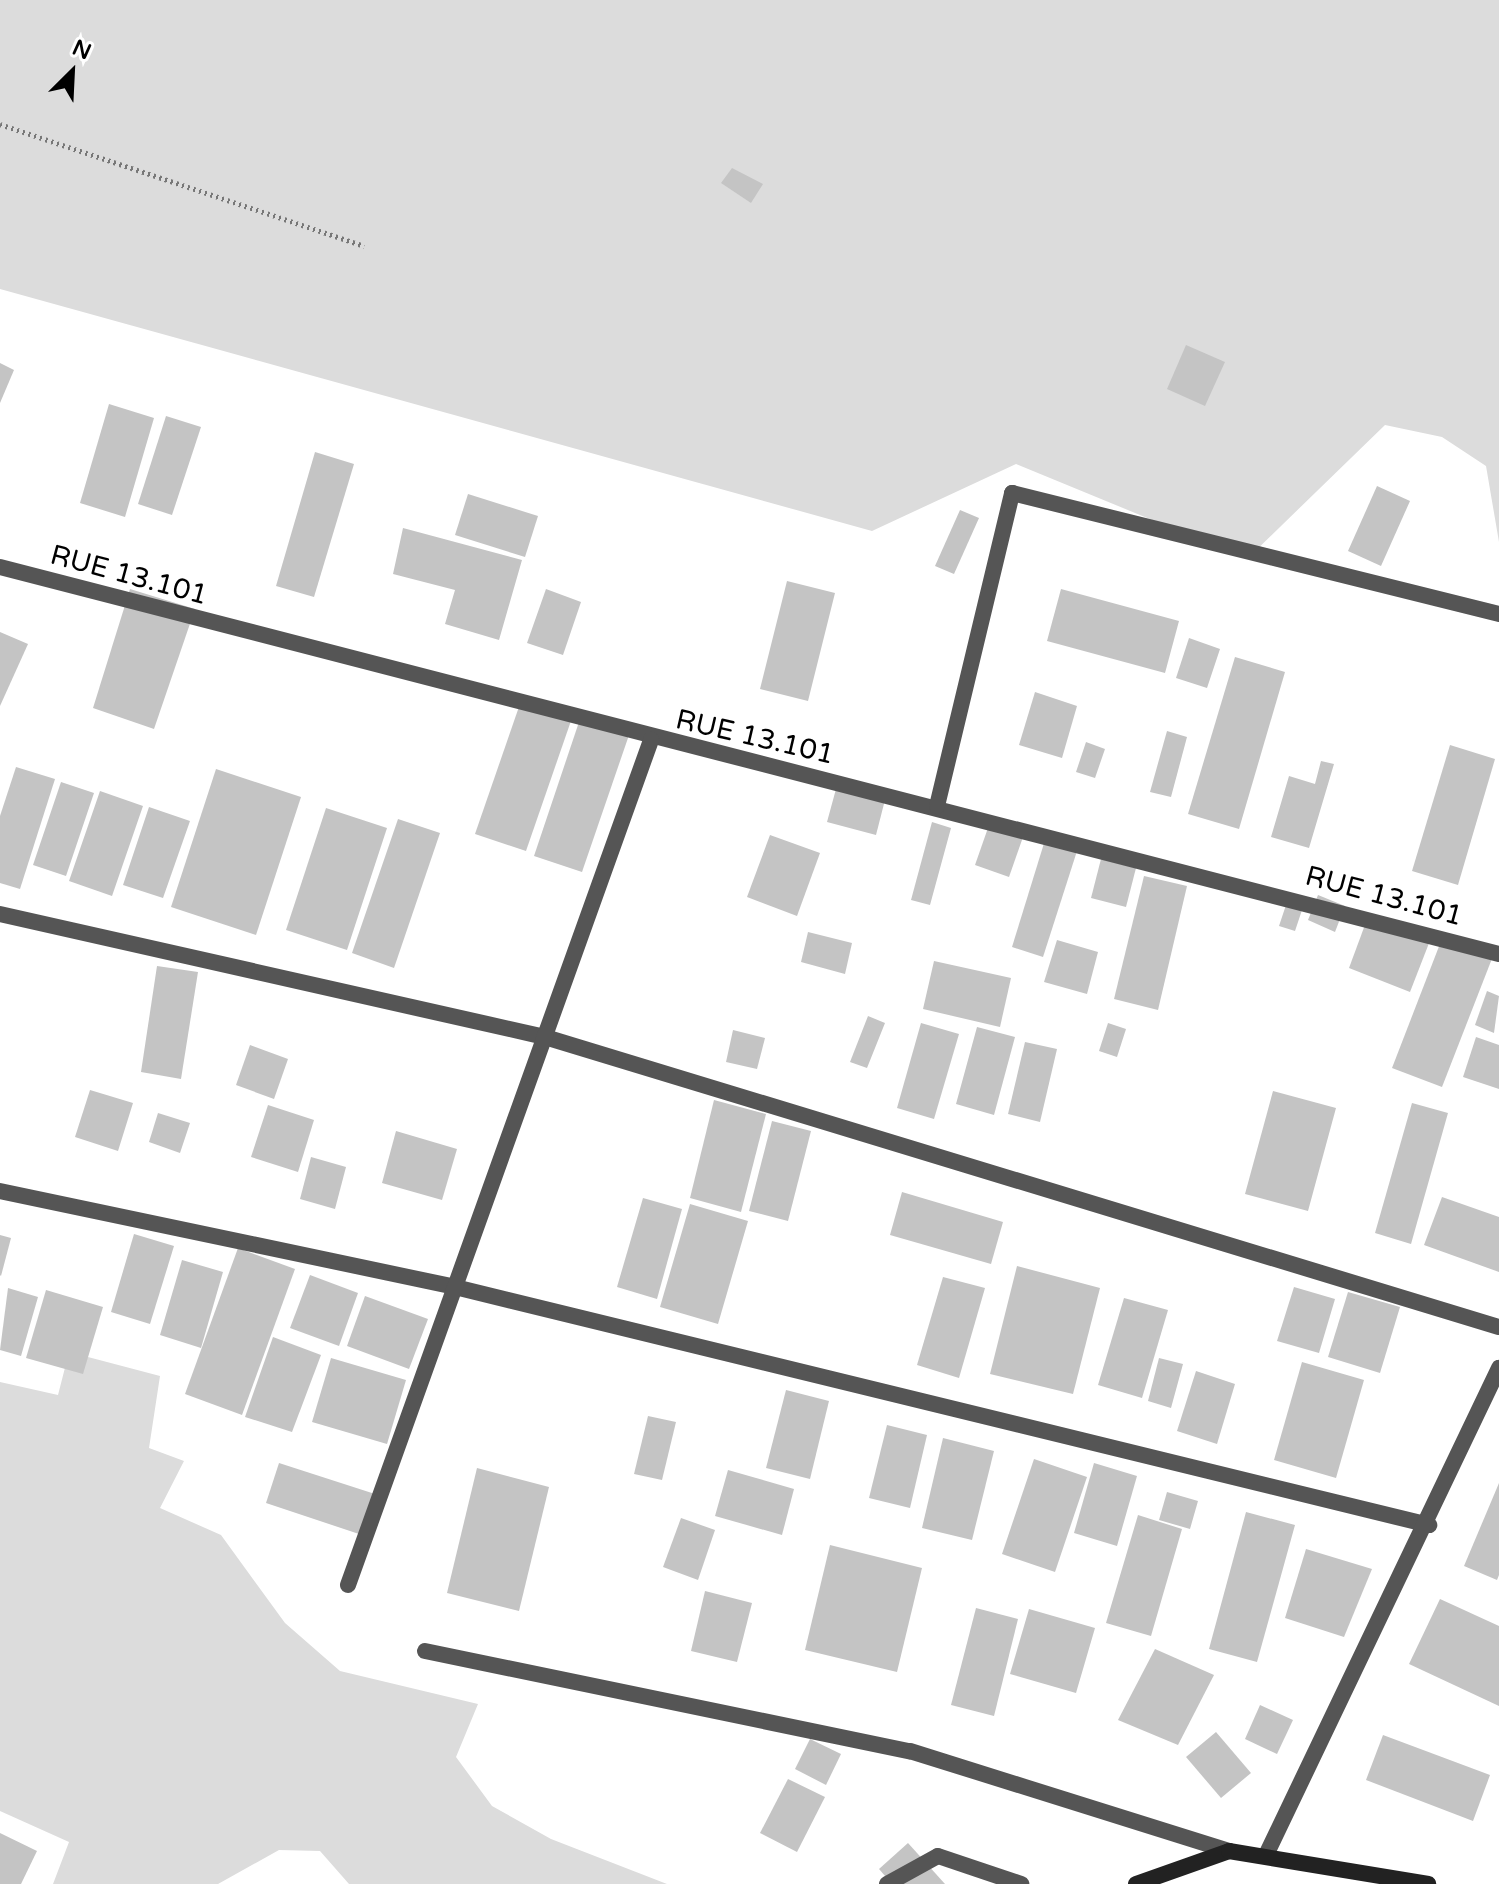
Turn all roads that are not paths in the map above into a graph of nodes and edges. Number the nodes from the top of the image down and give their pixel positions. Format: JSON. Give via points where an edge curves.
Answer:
{"nodes":[{"id":1,"x":0,"y":567,"type":"edge"},
{"id":2,"x":1499,"y":614,"type":"edge"},
{"id":3,"x":651,"y":740,"type":"junction"},
{"id":4,"x":937,"y":806,"type":"junction"},
{"id":5,"x":0,"y":914,"type":"edge"},
{"id":6,"x":1499,"y":954,"type":"edge"},
{"id":7,"x":545,"y":1037,"type":"junction"},
{"id":8,"x":0,"y":1191,"type":"edge"},
{"id":9,"x":455,"y":1287,"type":"junction"},
{"id":10,"x":1499,"y":1327,"type":"edge"},
{"id":11,"x":1499,"y":1368,"type":"edge"},
{"id":12,"x":1429,"y":1525,"type":"junction"},
{"id":13,"x":348,"y":1585,"type":"dead end"},
{"id":14,"x":425,"y":1651,"type":"dead end"},
{"id":15,"x":1229,"y":1851,"type":"junction"},
{"id":16,"x":1267,"y":1853,"type":"junction"},
{"id":17,"x":887,"y":1884,"type":"edge"},
{"id":18,"x":1021,"y":1884,"type":"edge"},
{"id":19,"x":1136,"y":1884,"type":"edge"},
{"id":20,"x":1428,"y":1884,"type":"edge"}],
"edges":[{"from":1,"to":3,"type":"street","name":"RUE 13.101"},
{"from":2,"to":4,"type":"street","via":[[1012,493]]},
{"from":3,"to":4,"type":"street","name":"RUE 13.101"},
{"from":3,"to":7,"type":"street"},
{"from":4,"to":6,"type":"street","name":"RUE 13.101"},
{"from":5,"to":7,"type":"street"},
{"from":7,"to":9,"type":"street"},
{"from":7,"to":10,"type":"street"},
{"from":8,"to":9,"type":"street"},
{"from":9,"to":12,"type":"street"},
{"from":9,"to":13,"type":"street"},
{"from":11,"to":12,"type":"street"},
{"from":12,"to":16,"type":"street"},
{"from":14,"to":15,"type":"street","via":[[910,1751]]},
{"from":15,"to":16,"type":"main road"},
{"from":15,"to":19,"type":"main road"},
{"from":16,"to":20,"type":"main road"},
{"from":17,"to":18,"type":"street","via":[[938,1856]]}]}
